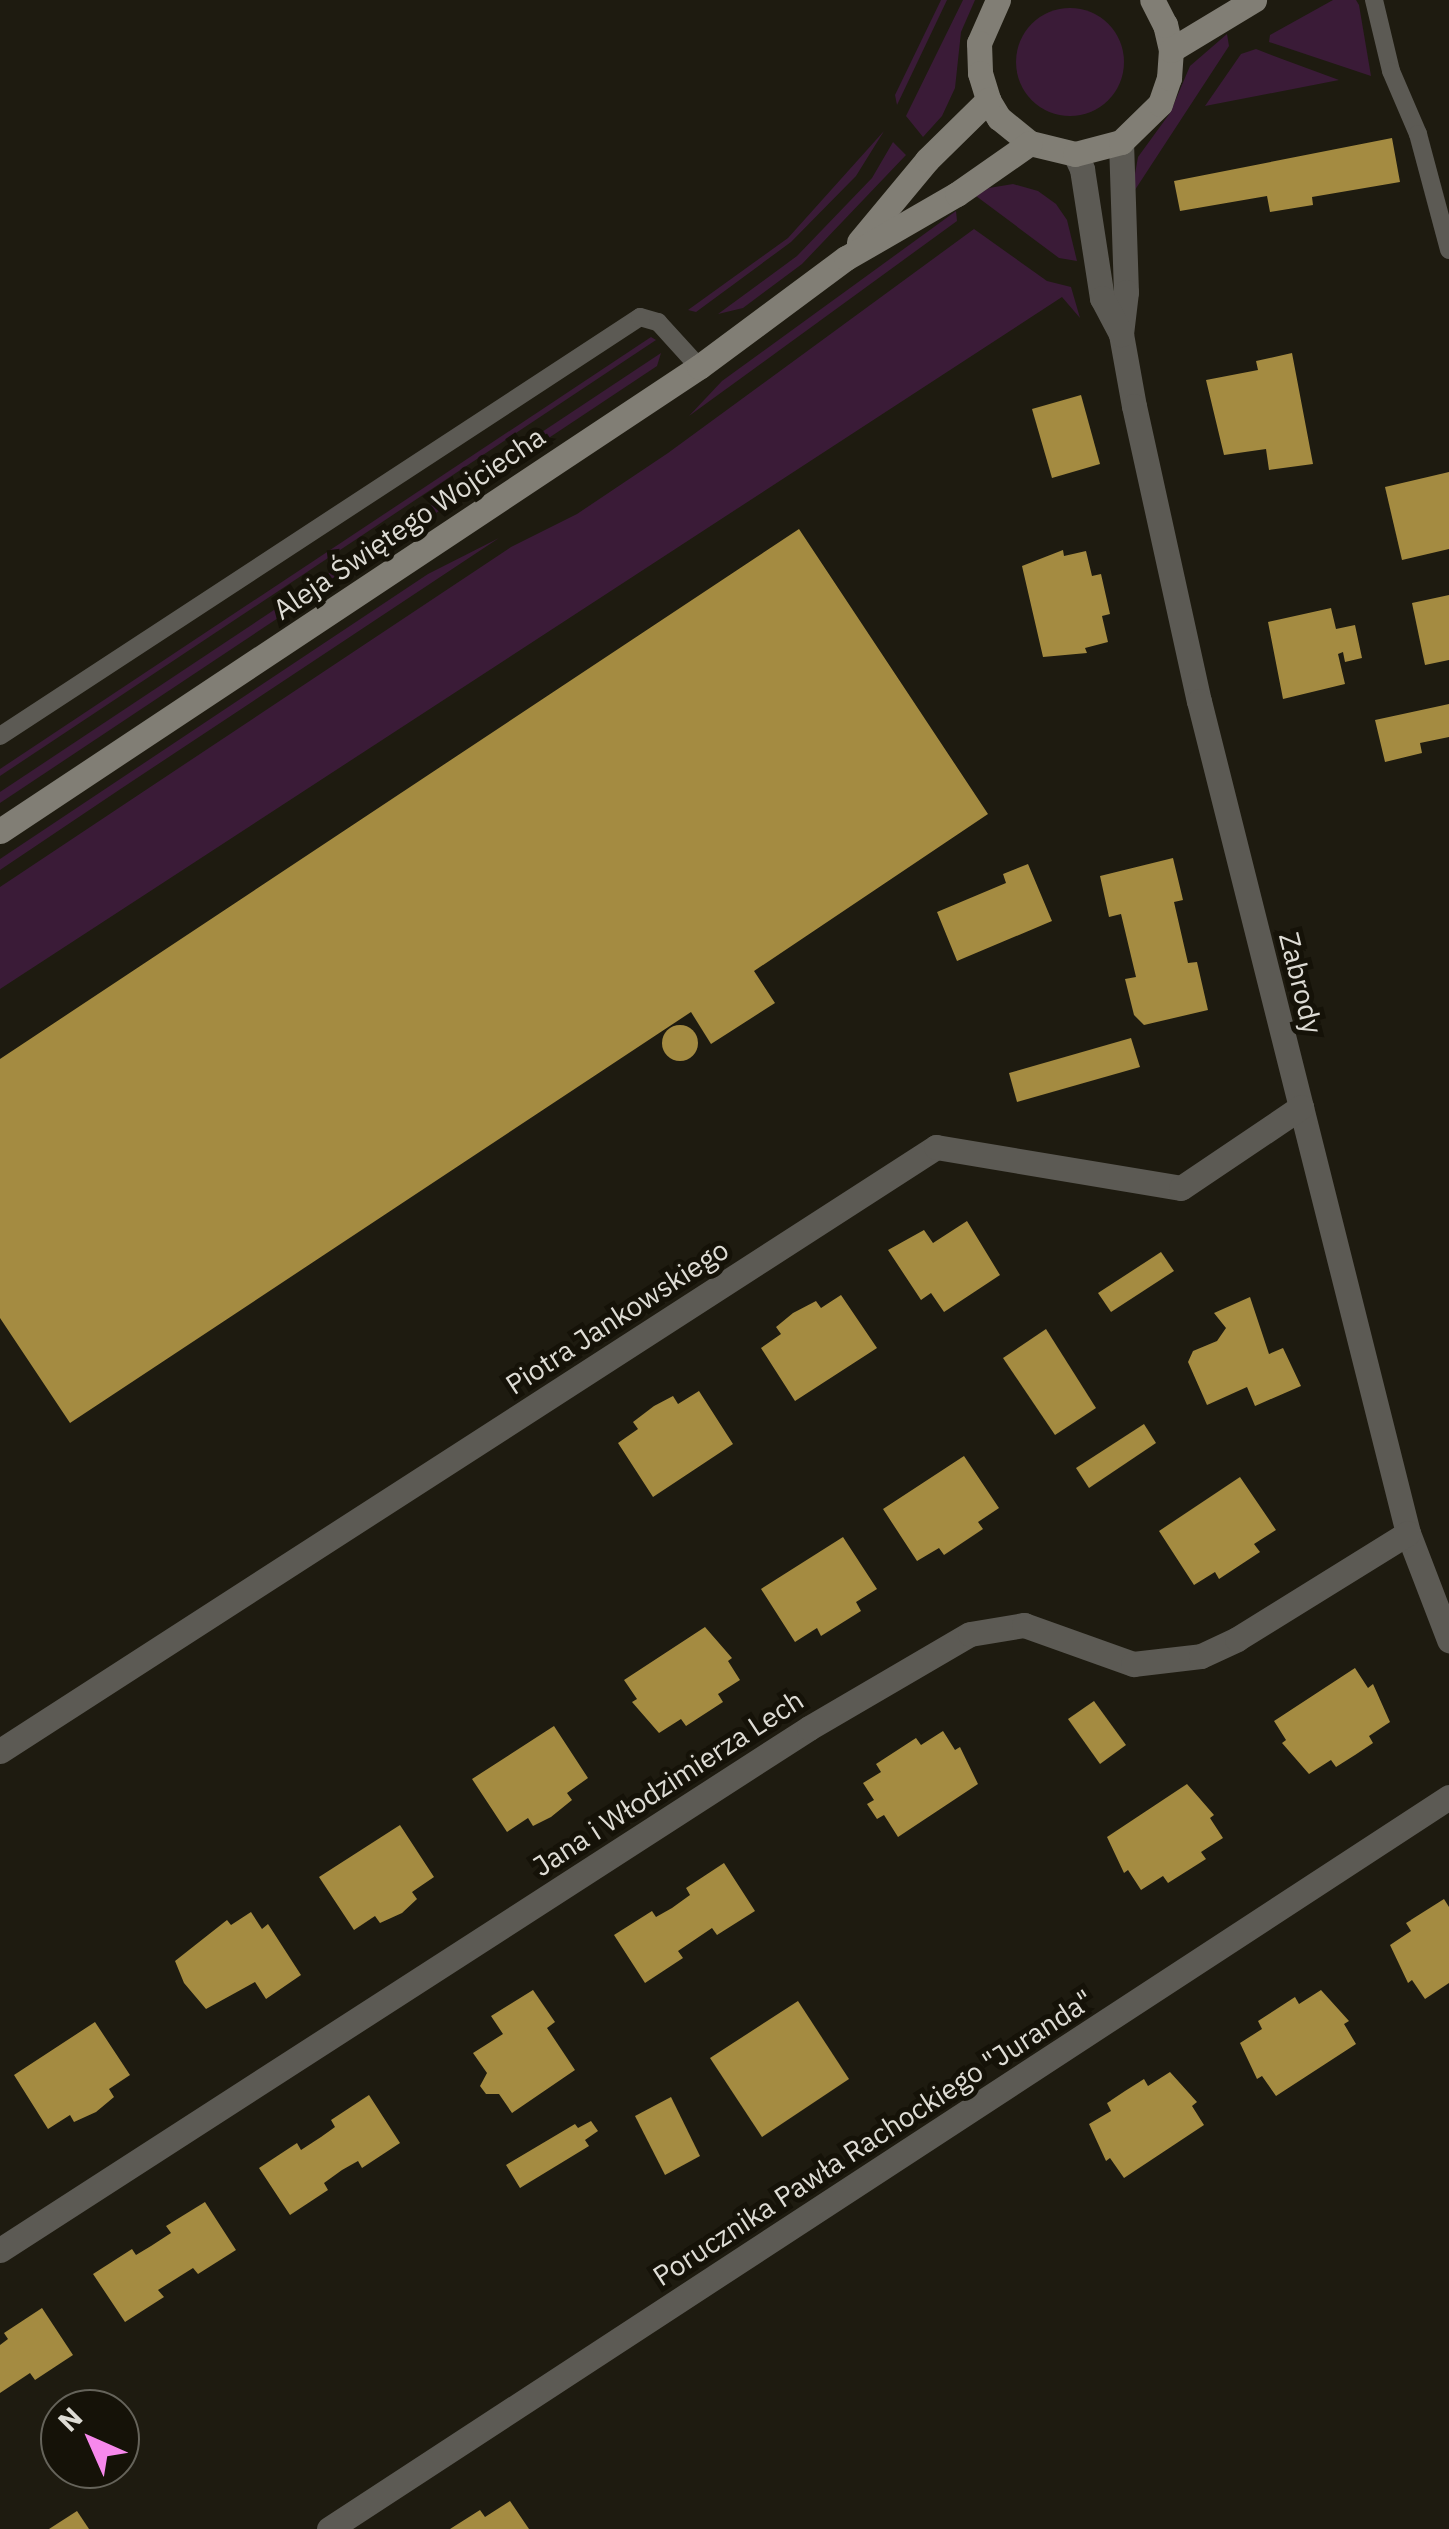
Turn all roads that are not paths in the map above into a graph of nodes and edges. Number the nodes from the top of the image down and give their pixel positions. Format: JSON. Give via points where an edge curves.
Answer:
{"nodes":[{"id":1,"x":998,"y":0,"type":"edge"},
{"id":2,"x":1152,"y":0,"type":"edge"},
{"id":3,"x":1254,"y":0,"type":"edge"},
{"id":4,"x":1374,"y":0,"type":"edge"},
{"id":5,"x":1171,"y":50,"type":"junction"},
{"id":6,"x":988,"y":100,"type":"junction"},
{"id":7,"x":1121,"y":142,"type":"junction"},
{"id":8,"x":1030,"y":143,"type":"junction"},
{"id":9,"x":1075,"y":154,"type":"junction"},
{"id":10,"x":1449,"y":250,"type":"edge"},
{"id":11,"x":846,"y":258,"type":"junction"},
{"id":12,"x":1121,"y":334,"type":"junction"},
{"id":13,"x":699,"y":366,"type":"junction"},
{"id":14,"x":0,"y":736,"type":"edge"},
{"id":15,"x":0,"y":831,"type":"edge"},
{"id":16,"x":1301,"y":1107,"type":"junction"},
{"id":17,"x":1408,"y":1534,"type":"junction"},
{"id":18,"x":1449,"y":1640,"type":"edge"},
{"id":19,"x":0,"y":1750,"type":"edge"},
{"id":20,"x":1449,"y":1797,"type":"edge"},
{"id":21,"x":0,"y":2250,"type":"edge"},
{"id":22,"x":330,"y":2529,"type":"edge"}],
"edges":[{"from":1,"to":6,"type":"street","via":[[979,43]]},
{"from":2,"to":5,"type":"street"},
{"from":3,"to":5,"type":"street"},
{"from":4,"to":10,"type":"lane"},
{"from":5,"to":7,"type":"street","via":[[1160,104]]},
{"from":6,"to":8,"type":"street"},
{"from":6,"to":11,"type":"street","name":"Aleja Świętego Wojciecha","via":[[927,160]]},
{"from":7,"to":9,"type":"street"},
{"from":7,"to":12,"type":"street","name":"Zabrody"},
{"from":8,"to":9,"type":"street"},
{"from":8,"to":11,"type":"street","name":"Aleja Świętego Wojciecha"},
{"from":9,"to":12,"type":"street","name":"Zabrody","via":[[1102,298]]},
{"from":11,"to":13,"type":"street","name":"Aleja Świętego Wojciecha"},
{"from":12,"to":16,"type":"street","name":"Zabrody","via":[[1199,701]]},
{"from":13,"to":14,"type":"lane","via":[[658,322],[640,317]]},
{"from":13,"to":15,"type":"street","name":"Aleja Świętego Wojciecha"},
{"from":16,"to":17,"type":"street","name":"Zabrody"},
{"from":16,"to":19,"type":"street","name":"Piotra Jankowskiego","via":[[1181,1188],[936,1147]]},
{"from":17,"to":18,"type":"street","name":"Zabrody"},
{"from":17,"to":21,"type":"street","name":"Jana i Włodzimierza Lech","via":[[1201,1656],[1132,1664],[1024,1625],[970,1634],[809,1728]]},
{"from":20,"to":22,"type":"street","name":"Porucznika Pawła Rachockiego \"Juranda\""}]}
